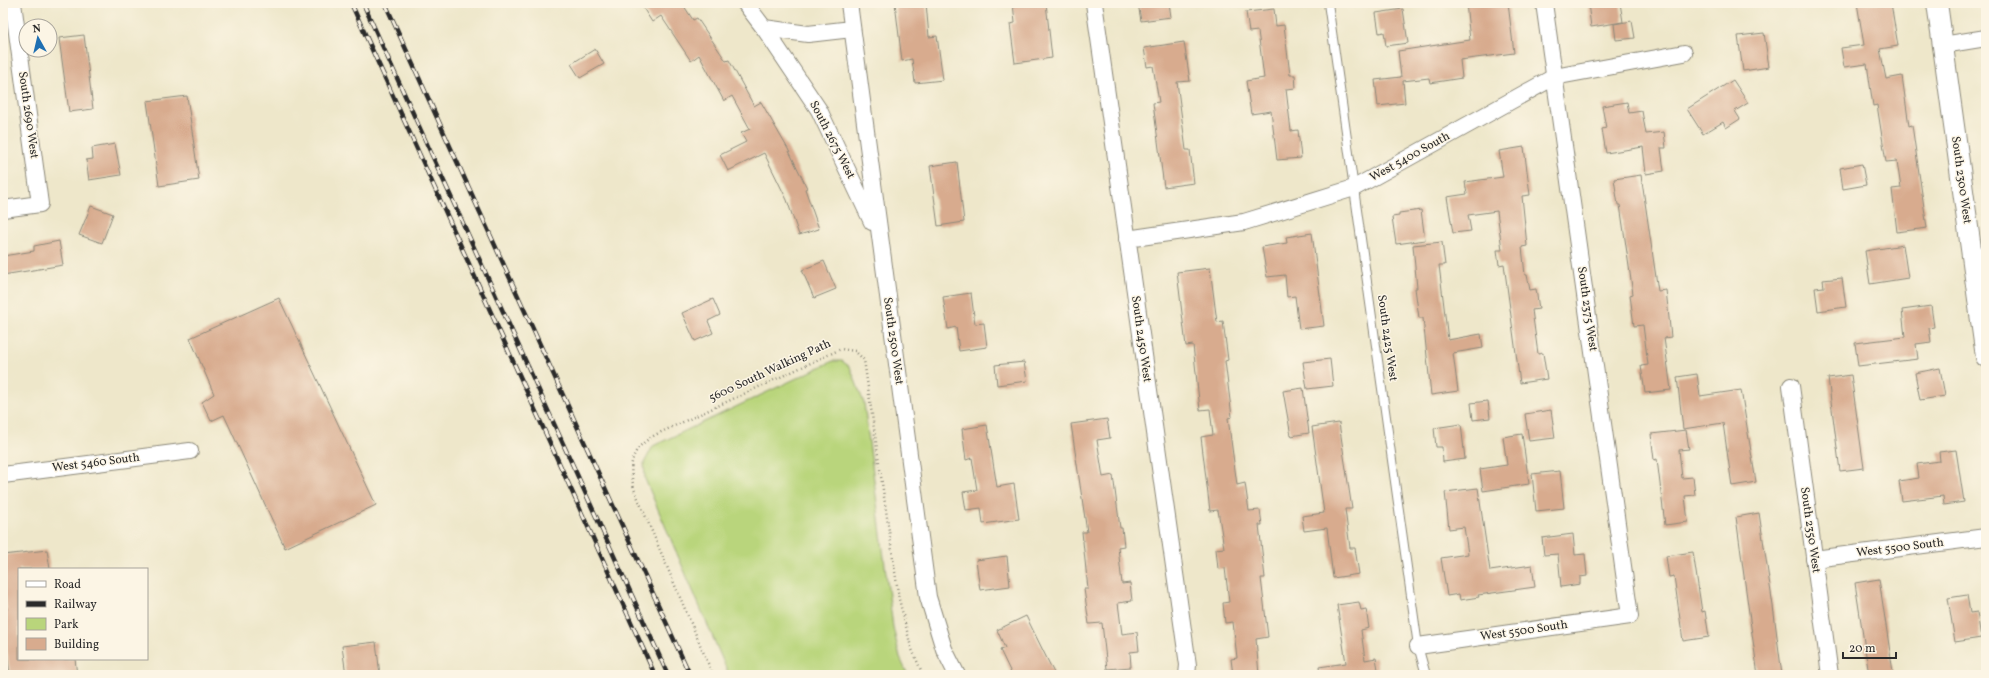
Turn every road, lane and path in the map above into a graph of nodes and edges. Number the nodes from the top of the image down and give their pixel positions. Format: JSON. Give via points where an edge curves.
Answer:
{"nodes":[{"id":1,"x":13,"y":3,"type":"edge"},
{"id":2,"x":745,"y":3,"type":"edge"},
{"id":3,"x":849,"y":3,"type":"edge"},
{"id":4,"x":1094,"y":3,"type":"edge"},
{"id":5,"x":1328,"y":3,"type":"edge"},
{"id":6,"x":1544,"y":3,"type":"edge"},
{"id":7,"x":1937,"y":3,"type":"edge"},
{"id":8,"x":764,"y":28,"type":"junction"},
{"id":9,"x":852,"y":29,"type":"junction"},
{"id":10,"x":1986,"y":38,"type":"edge"},
{"id":11,"x":1943,"y":45,"type":"junction"},
{"id":12,"x":1684,"y":53,"type":"dead end"},
{"id":13,"x":1554,"y":77,"type":"junction"},
{"id":14,"x":1354,"y":188,"type":"junction"},
{"id":15,"x":3,"y":209,"type":"edge"},
{"id":16,"x":879,"y":236,"type":"junction"},
{"id":17,"x":1127,"y":239,"type":"junction"},
{"id":18,"x":1986,"y":357,"type":"edge"},
{"id":19,"x":1791,"y":386,"type":"dead end"},
{"id":20,"x":190,"y":451,"type":"dead end"},
{"id":21,"x":3,"y":475,"type":"edge"},
{"id":22,"x":1986,"y":537,"type":"edge"},
{"id":23,"x":1814,"y":559,"type":"junction"},
{"id":24,"x":1630,"y":616,"type":"joint"},
{"id":25,"x":1418,"y":646,"type":"junction"},
{"id":26,"x":713,"y":675,"type":"edge"},
{"id":27,"x":923,"y":675,"type":"edge"},
{"id":28,"x":957,"y":675,"type":"edge"},
{"id":29,"x":1187,"y":675,"type":"edge"},
{"id":30,"x":1426,"y":675,"type":"edge"},
{"id":31,"x":1830,"y":675,"type":"edge"}],
"edges":[{"from":1,"to":15,"type":"street","name":"South 2690 West","via":[[40,204]]},
{"from":2,"to":8,"type":"street","name":"South 2675 West"},
{"from":3,"to":9,"type":"street","name":"South 2500 West"},
{"from":4,"to":17,"type":"street","name":"South 2450 West"},
{"from":5,"to":14,"type":"lane","name":"South 2425 West"},
{"from":6,"to":13,"type":"street","name":"South 2375 West"},
{"from":7,"to":11,"type":"street","name":"South 2300 West"},
{"from":8,"to":9,"type":"street","via":[[808,34]]},
{"from":8,"to":16,"type":"street","name":"South 2675 West","via":[[820,110]]},
{"from":9,"to":16,"type":"street","name":"South 2500 West"},
{"from":10,"to":11,"type":"street"},
{"from":11,"to":18,"type":"street","name":"South 2300 West"},
{"from":12,"to":13,"type":"street","name":"West 5400 South"},
{"from":13,"to":14,"type":"street","name":"West 5400 South"},
{"from":13,"to":24,"type":"street","name":"South 2375 West"},
{"from":14,"to":17,"type":"street","name":"West 5400 South","via":[[1244,222]]},
{"from":14,"to":25,"type":"lane","name":"South 2425 West"},
{"from":16,"to":28,"type":"street","name":"South 2500 West","via":[[928,597],[944,649]]},
{"from":17,"to":29,"type":"street","name":"South 2450 West","via":[[1188,665]]},
{"from":19,"to":23,"type":"street","name":"South 2350 West"},
{"from":20,"to":21,"type":"street","name":"West 5460 South"},
{"from":22,"to":23,"type":"street","name":"West 5500 South"},
{"from":23,"to":31,"type":"street","name":"South 2350 West"},
{"from":24,"to":25,"type":"street","name":"West 5500 South"},
{"from":25,"to":30,"type":"lane","name":"South 2425 West"},
{"from":26,"to":27,"type":"path","name":"5600 South Walking Path","via":[[634,489],[630,465],[634,455],[647,439],[841,349],[855,351],[864,360],[899,599],[911,647]]}]}
